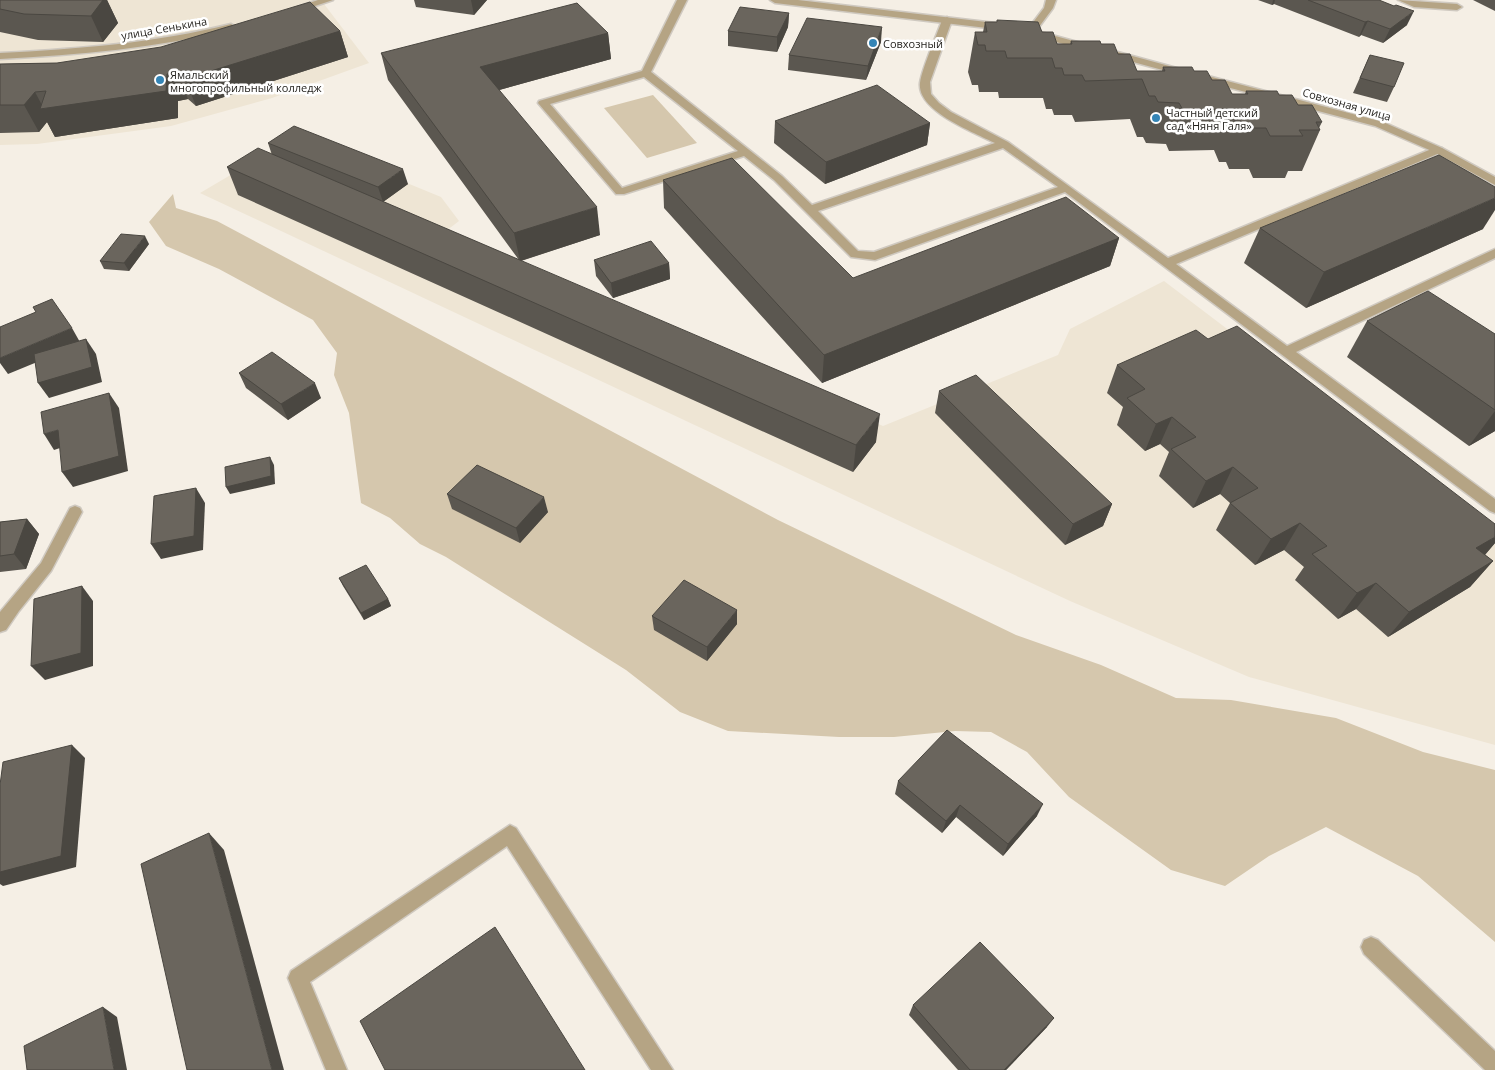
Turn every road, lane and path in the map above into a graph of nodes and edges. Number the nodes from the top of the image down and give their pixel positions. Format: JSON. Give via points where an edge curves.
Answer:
{"nodes":[{"id":1,"x":328,"y":0,"type":"edge"},
{"id":2,"x":682,"y":0,"type":"edge"},
{"id":3,"x":776,"y":0,"type":"edge"},
{"id":4,"x":1051,"y":0,"type":"edge"},
{"id":5,"x":1403,"y":0,"type":"edge"},
{"id":6,"x":1457,"y":7,"type":"dead end"},
{"id":7,"x":285,"y":12,"type":"edge"},
{"id":8,"x":947,"y":20,"type":"junction"},
{"id":9,"x":238,"y":26,"type":"edge"},
{"id":10,"x":1023,"y":31,"type":"junction"},
{"id":11,"x":0,"y":56,"type":"edge"},
{"id":12,"x":646,"y":73,"type":"junction"},
{"id":13,"x":1004,"y":144,"type":"junction"},
{"id":14,"x":1438,"y":150,"type":"junction"},
{"id":15,"x":746,"y":152,"type":"junction"},
{"id":16,"x":1495,"y":182,"type":"edge"},
{"id":17,"x":1066,"y":188,"type":"junction"},
{"id":18,"x":811,"y":209,"type":"junction"},
{"id":19,"x":1495,"y":253,"type":"edge"},
{"id":20,"x":1167,"y":264,"type":"junction"},
{"id":21,"x":1403,"y":297,"type":"junction"},
{"id":22,"x":1418,"y":308,"type":"edge"},
{"id":23,"x":1287,"y":351,"type":"junction"},
{"id":24,"x":1495,"y":507,"type":"edge"},
{"id":25,"x":75,"y":512,"type":"dead end"},
{"id":26,"x":0,"y":626,"type":"edge"},
{"id":27,"x":1371,"y":947,"type":"dead end"},
{"id":28,"x":1495,"y":1065,"type":"edge"},
{"id":29,"x":337,"y":1070,"type":"edge"},
{"id":30,"x":664,"y":1070,"type":"edge"}],
"edges":[{"from":1,"to":7,"type":"street"},
{"from":2,"to":12,"type":"street"},
{"from":3,"to":8,"type":"street","name":"Совхозная улица"},
{"from":4,"to":10,"type":"street","via":[[1048,8]]},
{"from":5,"to":6,"type":"street","via":[[1414,4]]},
{"from":8,"to":10,"type":"street","name":"Совхозная улица"},
{"from":8,"to":13,"type":"street","via":[[925,82],[926,94],[947,114]]},
{"from":9,"to":11,"type":"street","name":"улица Сенькина","via":[[130,48]]},
{"from":10,"to":14,"type":"street","name":"Совхозная улица","via":[[1379,124]]},
{"from":12,"to":15,"type":"street"},
{"from":12,"to":15,"type":"street","via":[[543,103],[620,192]]},
{"from":13,"to":17,"type":"street"},
{"from":13,"to":18,"type":"street"},
{"from":14,"to":16,"type":"street","name":"Совхозная улица"},
{"from":14,"to":20,"type":"street"},
{"from":15,"to":18,"type":"street"},
{"from":17,"to":18,"type":"street","via":[[875,256],[855,254]]},
{"from":17,"to":20,"type":"street"},
{"from":19,"to":21,"type":"street"},
{"from":20,"to":23,"type":"street"},
{"from":21,"to":22,"type":"street"},
{"from":21,"to":23,"type":"street"},
{"from":23,"to":24,"type":"street"},
{"from":25,"to":26,"type":"street","via":[[46,567]]},
{"from":27,"to":28,"type":"street"},
{"from":29,"to":30,"type":"street","via":[[298,978],[510,834]]}]}
